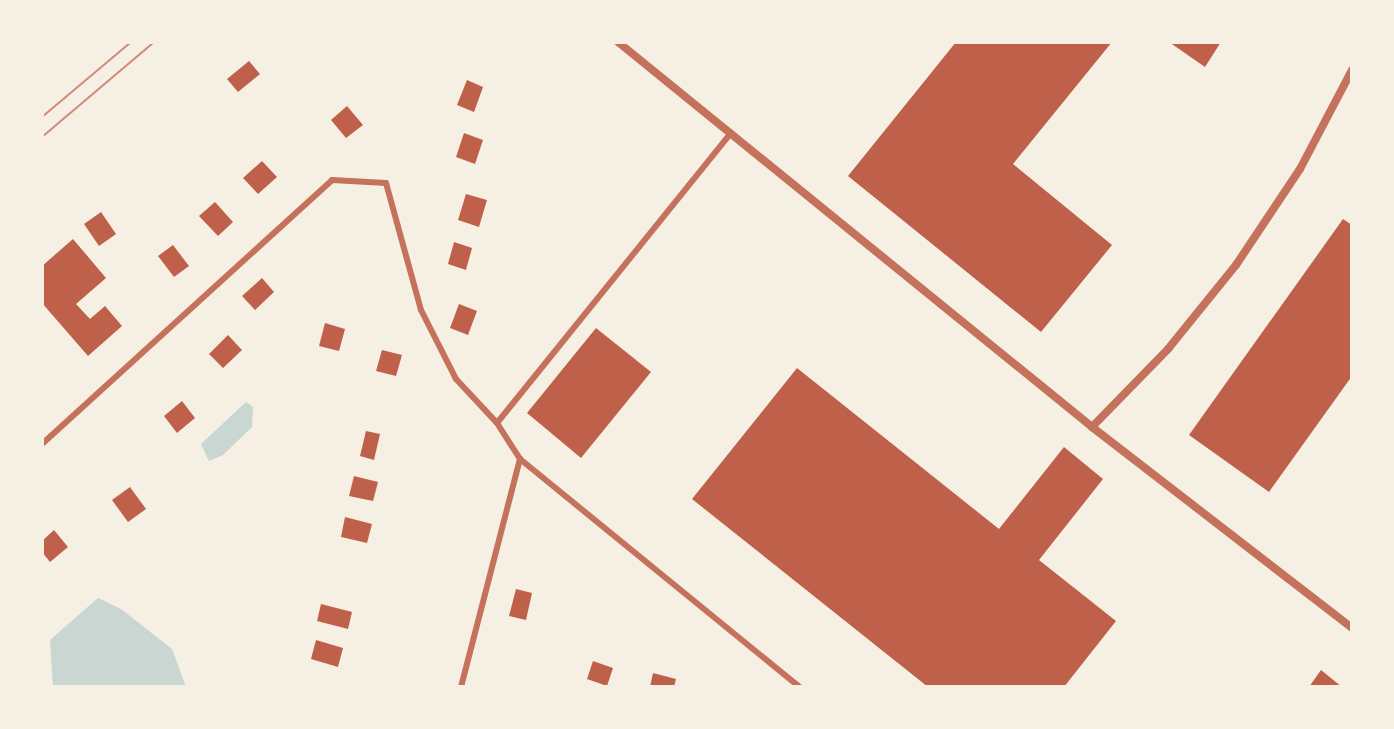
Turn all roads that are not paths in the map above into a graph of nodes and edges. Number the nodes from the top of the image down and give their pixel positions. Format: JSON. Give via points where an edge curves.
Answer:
{"nodes":[{"id":1,"x":618,"y":42,"type":"edge"},
{"id":2,"x":1352,"y":70,"type":"edge"},
{"id":3,"x":731,"y":133,"type":"junction"},
{"id":4,"x":497,"y":423,"type":"junction"},
{"id":5,"x":1092,"y":427,"type":"junction"},
{"id":6,"x":42,"y":444,"type":"edge"},
{"id":7,"x":520,"y":459,"type":"junction"},
{"id":8,"x":1352,"y":628,"type":"edge"},
{"id":9,"x":461,"y":687,"type":"edge"},
{"id":10,"x":800,"y":687,"type":"edge"}],
"edges":[{"from":1,"to":3,"type":"street"},
{"from":2,"to":5,"type":"street","via":[[1300,169],[1236,265],[1177,339]]},
{"from":3,"to":4,"type":"lane"},
{"from":3,"to":5,"type":"street"},
{"from":4,"to":6,"type":"lane","via":[[456,379],[421,310],[386,183],[332,180]]},
{"from":4,"to":7,"type":"lane"},
{"from":5,"to":8,"type":"street"},
{"from":7,"to":9,"type":"lane"},
{"from":7,"to":10,"type":"lane"}]}
